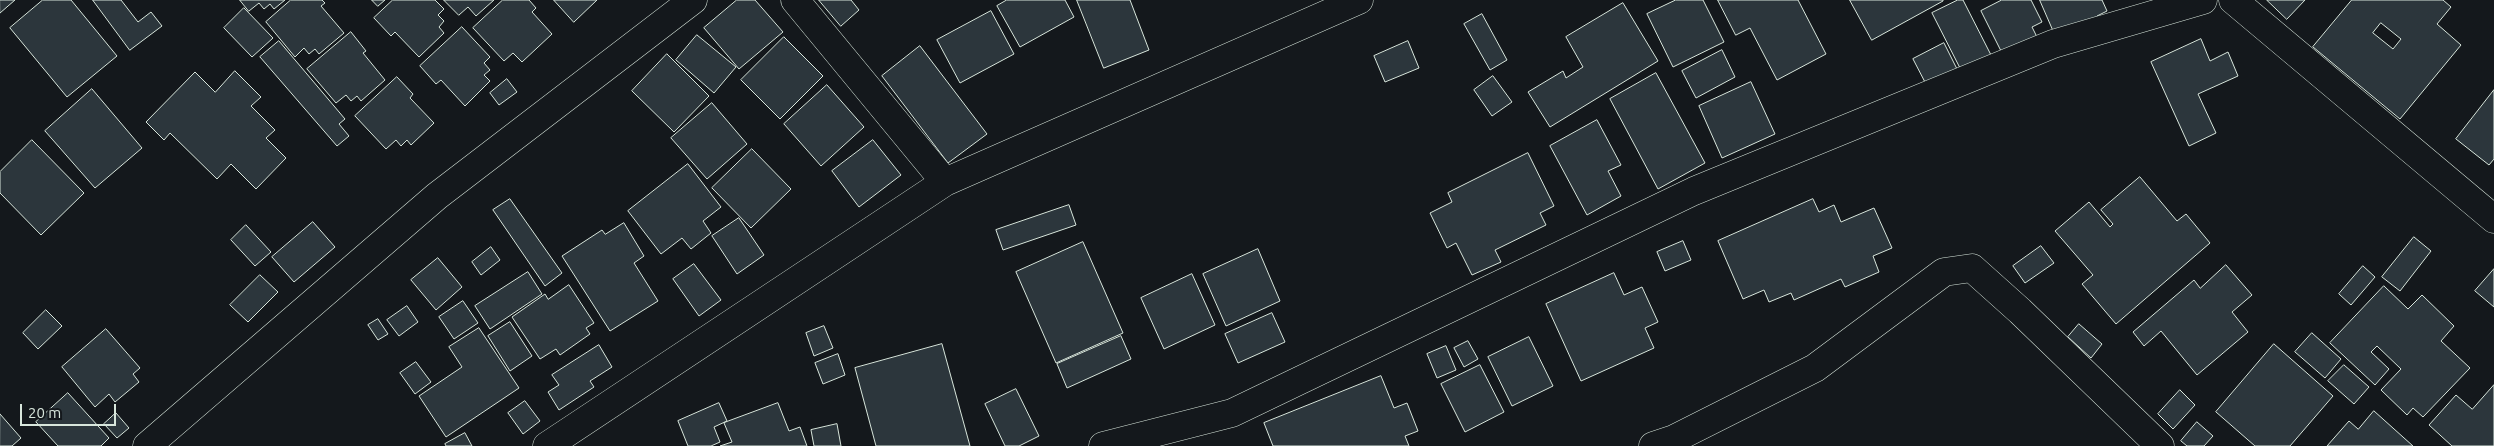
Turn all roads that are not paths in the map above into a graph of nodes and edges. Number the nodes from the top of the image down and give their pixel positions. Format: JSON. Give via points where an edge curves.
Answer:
{"nodes":[{"id":1,"x":693,"y":0,"type":"edge"},
{"id":2,"x":795,"y":0,"type":"edge"},
{"id":3,"x":1360,"y":0,"type":"edge"},
{"id":4,"x":2203,"y":0,"type":"edge"},
{"id":5,"x":2233,"y":0,"type":"edge"},
{"id":6,"x":945,"y":182,"type":"junction"},
{"id":7,"x":2494,"y":219,"type":"edge"},
{"id":8,"x":148,"y":446,"type":"edge"},
{"id":9,"x":547,"y":446,"type":"edge"},
{"id":10,"x":1104,"y":446,"type":"edge"},
{"id":11,"x":1653,"y":446,"type":"edge"},
{"id":12,"x":2160,"y":446,"type":"edge"}],
"edges":[{"from":1,"to":8,"type":"street","via":[[437,196]]},
{"from":2,"to":6,"type":"street"},
{"from":3,"to":6,"type":"street"},
{"from":4,"to":10,"type":"street","via":[[2053,44],[1694,191],[1232,413]]},
{"from":5,"to":7,"type":"street"},
{"from":6,"to":9,"type":"street"},
{"from":11,"to":12,"type":"street","via":[[1674,439],[1815,368],[1944,272],[1972,268],[2020,310]]}]}
